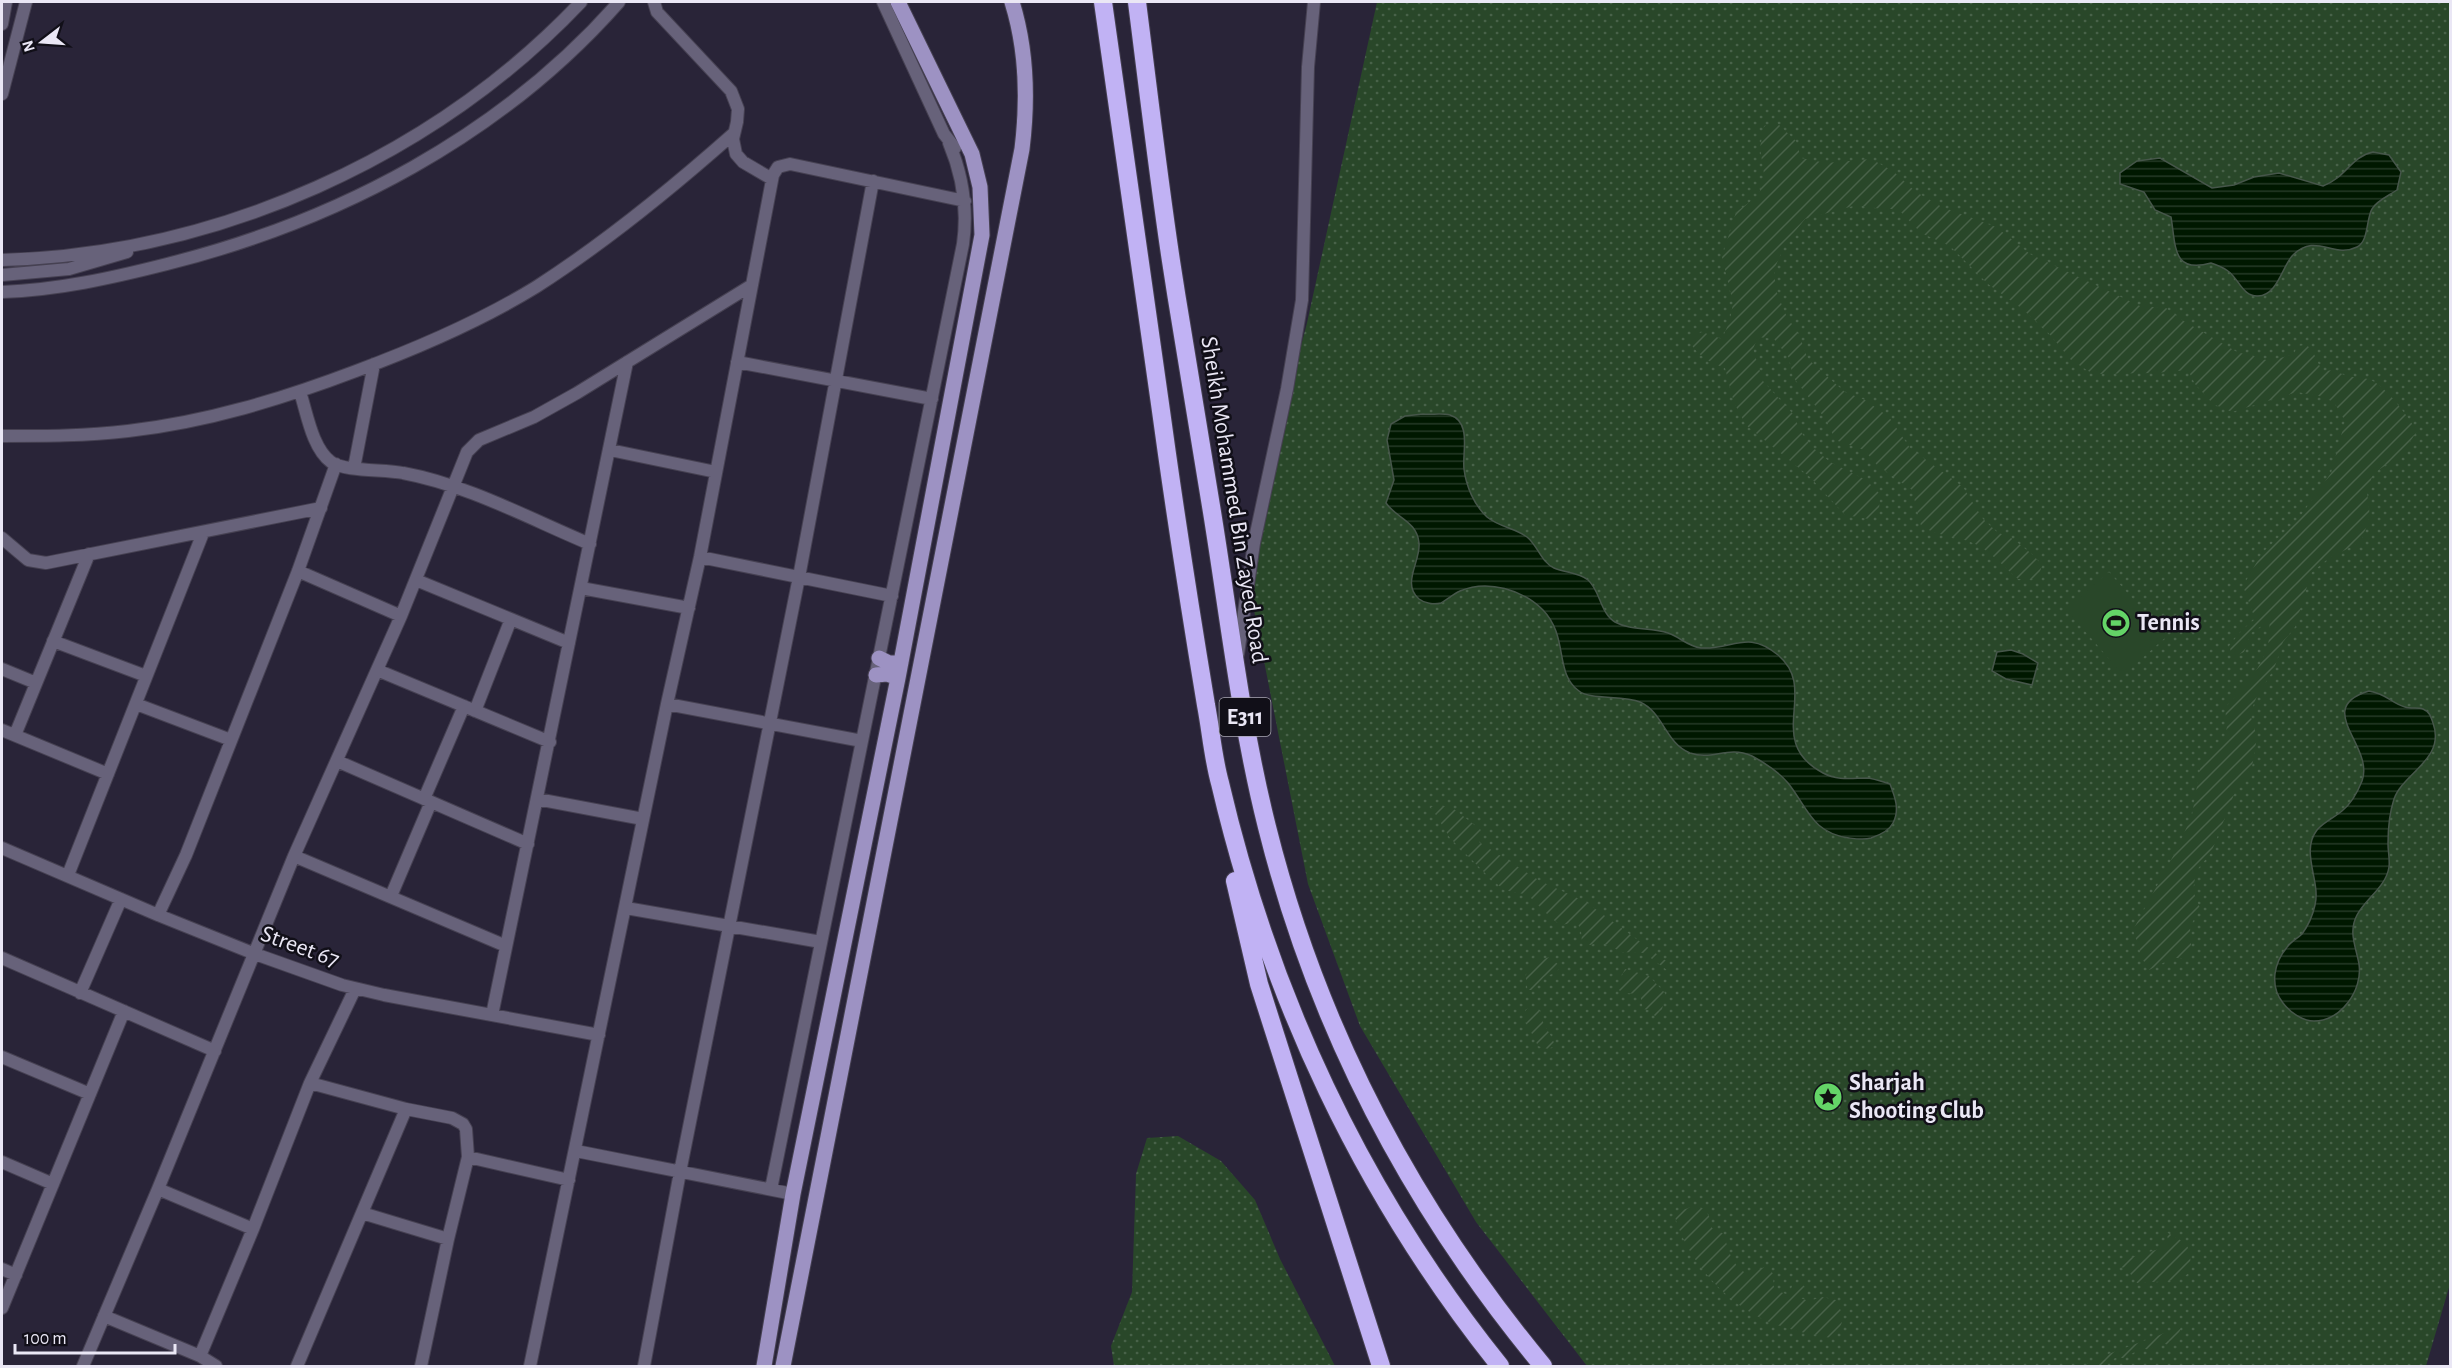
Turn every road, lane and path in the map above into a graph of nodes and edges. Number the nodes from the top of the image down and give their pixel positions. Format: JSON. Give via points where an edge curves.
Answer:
{"nodes":[{"id":1,"x":6,"y":2,"type":"edge"},
{"id":2,"x":26,"y":2,"type":"edge"},
{"id":3,"x":581,"y":2,"type":"edge"},
{"id":4,"x":619,"y":2,"type":"edge"},
{"id":5,"x":654,"y":2,"type":"edge"},
{"id":6,"x":883,"y":2,"type":"edge"},
{"id":7,"x":898,"y":2,"type":"edge"},
{"id":8,"x":1012,"y":2,"type":"edge"},
{"id":9,"x":1095,"y":2,"type":"edge"},
{"id":10,"x":1103,"y":2,"type":"edge"},
{"id":11,"x":1137,"y":2,"type":"edge"},
{"id":12,"x":1314,"y":2,"type":"edge"},
{"id":13,"x":2,"y":24,"type":"edge"},
{"id":14,"x":1106,"y":27,"type":"junction"},
{"id":15,"x":2,"y":94,"type":"edge"},
{"id":16,"x":734,"y":134,"type":"junction"},
{"id":17,"x":950,"y":143,"type":"junction"},
{"id":18,"x":972,"y":154,"type":"junction"},
{"id":19,"x":772,"y":179,"type":"junction"},
{"id":20,"x":873,"y":181,"type":"junction"},
{"id":21,"x":965,"y":201,"type":"junction"},
{"id":22,"x":150,"y":242,"type":"junction"},
{"id":23,"x":2,"y":252,"type":"edge"},
{"id":24,"x":2,"y":260,"type":"edge"},
{"id":25,"x":23,"y":260,"type":"junction"},
{"id":26,"x":2,"y":275,"type":"edge"},
{"id":27,"x":752,"y":285,"type":"junction"},
{"id":28,"x":2,"y":292,"type":"edge"},
{"id":29,"x":627,"y":362,"type":"junction"},
{"id":30,"x":737,"y":362,"type":"junction"},
{"id":31,"x":374,"y":364,"type":"junction"},
{"id":32,"x":836,"y":381,"type":"junction"},
{"id":33,"x":300,"y":392,"type":"junction"},
{"id":34,"x":932,"y":399,"type":"junction"},
{"id":35,"x":2,"y":436,"type":"edge"},
{"id":36,"x":610,"y":450,"type":"junction"},
{"id":37,"x":336,"y":464,"type":"junction"},
{"id":38,"x":354,"y":468,"type":"junction"},
{"id":39,"x":716,"y":472,"type":"junction"},
{"id":40,"x":454,"y":486,"type":"junction"},
{"id":41,"x":321,"y":508,"type":"junction"},
{"id":42,"x":203,"y":533,"type":"junction"},
{"id":43,"x":2,"y":538,"type":"edge"},
{"id":44,"x":590,"y":544,"type":"junction"},
{"id":45,"x":89,"y":554,"type":"junction"},
{"id":46,"x":700,"y":557,"type":"junction"},
{"id":47,"x":297,"y":571,"type":"junction"},
{"id":48,"x":799,"y":577,"type":"junction"},
{"id":49,"x":416,"y":580,"type":"junction"},
{"id":50,"x":581,"y":588,"type":"junction"},
{"id":51,"x":892,"y":596,"type":"junction"},
{"id":52,"x":690,"y":608,"type":"junction"},
{"id":53,"x":401,"y":616,"type":"junction"},
{"id":54,"x":511,"y":619,"type":"junction"},
{"id":55,"x":53,"y":641,"type":"junction"},
{"id":56,"x":569,"y":643,"type":"junction"},
{"id":57,"x":879,"y":658,"type":"junction"},
{"id":58,"x":1237,"y":663,"type":"junction"},
{"id":59,"x":2,"y":669,"type":"edge"},
{"id":60,"x":377,"y":670,"type":"junction"},
{"id":61,"x":900,"y":671,"type":"junction"},
{"id":62,"x":876,"y":675,"type":"junction"},
{"id":63,"x":147,"y":676,"type":"junction"},
{"id":64,"x":36,"y":683,"type":"junction"},
{"id":65,"x":136,"y":704,"type":"junction"},
{"id":66,"x":667,"y":704,"type":"junction"},
{"id":67,"x":469,"y":708,"type":"junction"},
{"id":68,"x":770,"y":724,"type":"junction"},
{"id":69,"x":2,"y":730,"type":"edge"},
{"id":70,"x":15,"y":735,"type":"junction"},
{"id":71,"x":231,"y":740,"type":"junction"},
{"id":72,"x":862,"y":741,"type":"junction"},
{"id":73,"x":550,"y":742,"type":"junction"},
{"id":74,"x":337,"y":762,"type":"junction"},
{"id":75,"x":108,"y":774,"type":"junction"},
{"id":76,"x":1219,"y":781,"type":"junction"},
{"id":77,"x":537,"y":799,"type":"junction"},
{"id":78,"x":427,"y":801,"type":"junction"},
{"id":79,"x":643,"y":819,"type":"junction"},
{"id":80,"x":528,"y":844,"type":"junction"},
{"id":81,"x":2,"y":848,"type":"edge"},
{"id":82,"x":294,"y":856,"type":"junction"},
{"id":83,"x":68,"y":875,"type":"junction"},
{"id":84,"x":391,"y":896,"type":"junction"},
{"id":85,"x":121,"y":899,"type":"junction"},
{"id":86,"x":626,"y":908,"type":"junction"},
{"id":87,"x":158,"y":915,"type":"junction"},
{"id":88,"x":730,"y":924,"type":"junction"},
{"id":89,"x":821,"y":942,"type":"junction"},
{"id":90,"x":506,"y":946,"type":"junction"},
{"id":91,"x":255,"y":954,"type":"junction"},
{"id":92,"x":2,"y":958,"type":"edge"},
{"id":93,"x":355,"y":989,"type":"junction"},
{"id":94,"x":80,"y":993,"type":"junction"},
{"id":95,"x":124,"y":1011,"type":"junction"},
{"id":96,"x":492,"y":1015,"type":"junction"},
{"id":97,"x":599,"y":1035,"type":"junction"},
{"id":98,"x":215,"y":1051,"type":"junction"},
{"id":99,"x":2,"y":1058,"type":"edge"},
{"id":100,"x":310,"y":1083,"type":"junction"},
{"id":101,"x":90,"y":1094,"type":"junction"},
{"id":102,"x":406,"y":1109,"type":"junction"},
{"id":103,"x":576,"y":1151,"type":"junction"},
{"id":104,"x":468,"y":1157,"type":"junction"},
{"id":105,"x":2,"y":1162,"type":"edge"},
{"id":106,"x":680,"y":1172,"type":"junction"},
{"id":107,"x":569,"y":1180,"type":"junction"},
{"id":108,"x":53,"y":1184,"type":"junction"},
{"id":109,"x":158,"y":1189,"type":"junction"},
{"id":110,"x":771,"y":1190,"type":"junction"},
{"id":111,"x":793,"y":1194,"type":"junction"},
{"id":112,"x":362,"y":1213,"type":"junction"},
{"id":113,"x":253,"y":1229,"type":"junction"},
{"id":114,"x":448,"y":1239,"type":"junction"},
{"id":115,"x":2,"y":1269,"type":"edge"},
{"id":116,"x":16,"y":1275,"type":"junction"},
{"id":117,"x":2,"y":1308,"type":"edge"},
{"id":118,"x":104,"y":1316,"type":"junction"},
{"id":119,"x":200,"y":1356,"type":"junction"},
{"id":120,"x":83,"y":1366,"type":"edge"},
{"id":121,"x":216,"y":1366,"type":"edge"},
{"id":122,"x":297,"y":1366,"type":"edge"},
{"id":123,"x":421,"y":1366,"type":"edge"},
{"id":124,"x":530,"y":1366,"type":"edge"},
{"id":125,"x":644,"y":1366,"type":"edge"},
{"id":126,"x":764,"y":1366,"type":"edge"},
{"id":127,"x":783,"y":1366,"type":"edge"},
{"id":128,"x":1381,"y":1366,"type":"edge"},
{"id":129,"x":1500,"y":1366,"type":"edge"},
{"id":130,"x":1543,"y":1366,"type":"edge"}],
"edges":[{"from":1,"to":13,"type":"street"},
{"from":2,"to":15,"type":"street"},
{"from":3,"to":22,"type":"street","via":[[475,95],[369,161],[254,213]]},
{"from":4,"to":28,"type":"street","via":[[560,60],[488,119],[421,163],[361,195],[272,232],[183,260],[91,282]]},
{"from":5,"to":16,"type":"street","via":[[657,12],[734,97],[738,115]]},
{"from":6,"to":17,"type":"street"},
{"from":7,"to":18,"type":"main road"},
{"from":8,"to":127,"type":"main road","via":[[1026,80],[1022,149]]},
{"from":9,"to":14,"type":"main road"},
{"from":10,"to":14,"type":"highway","number":"E311"},
{"from":11,"to":58,"type":"highway","name":"Sheikh Mohammed Bin Zayed Road","number":"E311","via":[[1171,260]]},
{"from":12,"to":58,"type":"street","via":[[1308,66],[1302,300],[1254,543]]},
{"from":14,"to":76,"type":"highway","number":"E311"},
{"from":16,"to":19,"type":"street","via":[[734,150],[739,159]]},
{"from":16,"to":31,"type":"street","via":[[631,219],[535,287],[460,329]]},
{"from":17,"to":18,"type":"street"},
{"from":17,"to":21,"type":"street"},
{"from":18,"to":61,"type":"main road","via":[[982,203],[980,252]]},
{"from":19,"to":20,"type":"street","via":[[778,167],[790,164]]},
{"from":19,"to":27,"type":"street"},
{"from":20,"to":21,"type":"street"},
{"from":20,"to":32,"type":"street"},
{"from":21,"to":34,"type":"street","via":[[963,244]]},
{"from":22,"to":25,"type":"street"},
{"from":22,"to":26,"type":"street","via":[[90,264],[48,273]]},
{"from":23,"to":25,"type":"street"},
{"from":24,"to":25,"type":"street"},
{"from":27,"to":29,"type":"street"},
{"from":27,"to":30,"type":"street"},
{"from":29,"to":36,"type":"street"},
{"from":29,"to":40,"type":"street","via":[[552,408],[472,445]]},
{"from":30,"to":32,"type":"street"},
{"from":30,"to":39,"type":"street"},
{"from":31,"to":33,"type":"street"},
{"from":31,"to":38,"type":"street"},
{"from":32,"to":34,"type":"street"},
{"from":32,"to":48,"type":"street"},
{"from":33,"to":35,"type":"street","via":[[166,426],[91,435]]},
{"from":33,"to":37,"type":"street","via":[[319,447]]},
{"from":34,"to":51,"type":"street"},
{"from":36,"to":39,"type":"street"},
{"from":36,"to":44,"type":"street"},
{"from":37,"to":38,"type":"street"},
{"from":37,"to":41,"type":"street"},
{"from":38,"to":40,"type":"street","via":[[404,473]]},
{"from":39,"to":46,"type":"street"},
{"from":40,"to":44,"type":"street"},
{"from":40,"to":49,"type":"street"},
{"from":41,"to":42,"type":"street"},
{"from":41,"to":47,"type":"street"},
{"from":42,"to":45,"type":"street"},
{"from":42,"to":63,"type":"street"},
{"from":43,"to":45,"type":"street","via":[[23,557],[40,563]]},
{"from":44,"to":50,"type":"street"},
{"from":45,"to":55,"type":"street"},
{"from":46,"to":48,"type":"street"},
{"from":46,"to":52,"type":"street"},
{"from":47,"to":53,"type":"street"},
{"from":47,"to":71,"type":"street"},
{"from":48,"to":51,"type":"street"},
{"from":48,"to":68,"type":"street"},
{"from":49,"to":53,"type":"street"},
{"from":49,"to":54,"type":"street"},
{"from":50,"to":52,"type":"street"},
{"from":50,"to":56,"type":"street"},
{"from":51,"to":57,"type":"street"},
{"from":52,"to":66,"type":"street"},
{"from":53,"to":60,"type":"street"},
{"from":54,"to":56,"type":"street"},
{"from":54,"to":67,"type":"street"},
{"from":55,"to":63,"type":"street"},
{"from":55,"to":64,"type":"street"},
{"from":56,"to":73,"type":"street"},
{"from":57,"to":61,"type":"main road"},
{"from":57,"to":62,"type":"street"},
{"from":58,"to":130,"type":"highway","name":"Sheikh Mohammed Bin Zayed Road","number":"E311","via":[[1267,826],[1295,925],[1332,1022],[1375,1116],[1426,1206],[1484,1292]]},
{"from":59,"to":64,"type":"street"},
{"from":60,"to":67,"type":"street"},
{"from":60,"to":74,"type":"street"},
{"from":61,"to":62,"type":"main road"},
{"from":61,"to":111,"type":"main road"},
{"from":62,"to":72,"type":"street"},
{"from":63,"to":65,"type":"street"},
{"from":64,"to":70,"type":"street"},
{"from":65,"to":71,"type":"street"},
{"from":65,"to":75,"type":"street"},
{"from":66,"to":68,"type":"street"},
{"from":66,"to":79,"type":"street"},
{"from":67,"to":73,"type":"street"},
{"from":67,"to":78,"type":"street"},
{"from":68,"to":72,"type":"street"},
{"from":68,"to":88,"type":"street"},
{"from":69,"to":70,"type":"street"},
{"from":70,"to":75,"type":"street"},
{"from":71,"to":87,"type":"street"},
{"from":72,"to":89,"type":"street"},
{"from":73,"to":77,"type":"street"},
{"from":74,"to":78,"type":"street"},
{"from":74,"to":82,"type":"street"},
{"from":75,"to":83,"type":"street"},
{"from":76,"to":128,"type":"highway","via":[[1236,884],[1259,984]]},
{"from":76,"to":129,"type":"highway","number":"E311","via":[[1245,879],[1277,974],[1332,1103],[1410,1243]]},
{"from":77,"to":79,"type":"street"},
{"from":77,"to":80,"type":"street"},
{"from":78,"to":80,"type":"street"},
{"from":78,"to":84,"type":"street"},
{"from":79,"to":86,"type":"street"},
{"from":80,"to":90,"type":"street"},
{"from":81,"to":83,"type":"street","name":"Street 67"},
{"from":82,"to":84,"type":"street"},
{"from":82,"to":91,"type":"street"},
{"from":83,"to":85,"type":"street","name":"Street 67"},
{"from":84,"to":90,"type":"street"},
{"from":85,"to":87,"type":"street","name":"Street 67"},
{"from":85,"to":94,"type":"street"},
{"from":86,"to":88,"type":"street"},
{"from":86,"to":97,"type":"street"},
{"from":87,"to":91,"type":"street","name":"Street 67"},
{"from":88,"to":89,"type":"street"},
{"from":88,"to":106,"type":"street"},
{"from":89,"to":110,"type":"street"},
{"from":90,"to":96,"type":"street"},
{"from":91,"to":93,"type":"street","name":"Street 67"},
{"from":91,"to":98,"type":"street"},
{"from":92,"to":94,"type":"street"},
{"from":93,"to":96,"type":"street","name":"Street 67"},
{"from":93,"to":100,"type":"street"},
{"from":94,"to":95,"type":"street"},
{"from":95,"to":98,"type":"street"},
{"from":95,"to":101,"type":"street"},
{"from":96,"to":97,"type":"street","name":"Street 67"},
{"from":97,"to":103,"type":"street"},
{"from":98,"to":109,"type":"street"},
{"from":99,"to":101,"type":"street"},
{"from":100,"to":102,"type":"street"},
{"from":100,"to":113,"type":"street"},
{"from":101,"to":108,"type":"street"},
{"from":102,"to":104,"type":"street","via":[[458,1120],[465,1129]]},
{"from":102,"to":112,"type":"street"},
{"from":103,"to":106,"type":"street"},
{"from":103,"to":107,"type":"street"},
{"from":104,"to":107,"type":"street"},
{"from":104,"to":114,"type":"street"},
{"from":105,"to":108,"type":"street"},
{"from":106,"to":110,"type":"street"},
{"from":106,"to":125,"type":"street"},
{"from":107,"to":124,"type":"street"},
{"from":108,"to":116,"type":"street"},
{"from":109,"to":113,"type":"street"},
{"from":109,"to":118,"type":"street"},
{"from":110,"to":111,"type":"street"},
{"from":111,"to":126,"type":"main road"},
{"from":112,"to":114,"type":"street"},
{"from":112,"to":122,"type":"street"},
{"from":113,"to":119,"type":"street"},
{"from":114,"to":123,"type":"street"},
{"from":115,"to":116,"type":"street"},
{"from":116,"to":117,"type":"street"},
{"from":118,"to":119,"type":"street"},
{"from":118,"to":120,"type":"street"},
{"from":119,"to":121,"type":"street"}]}
